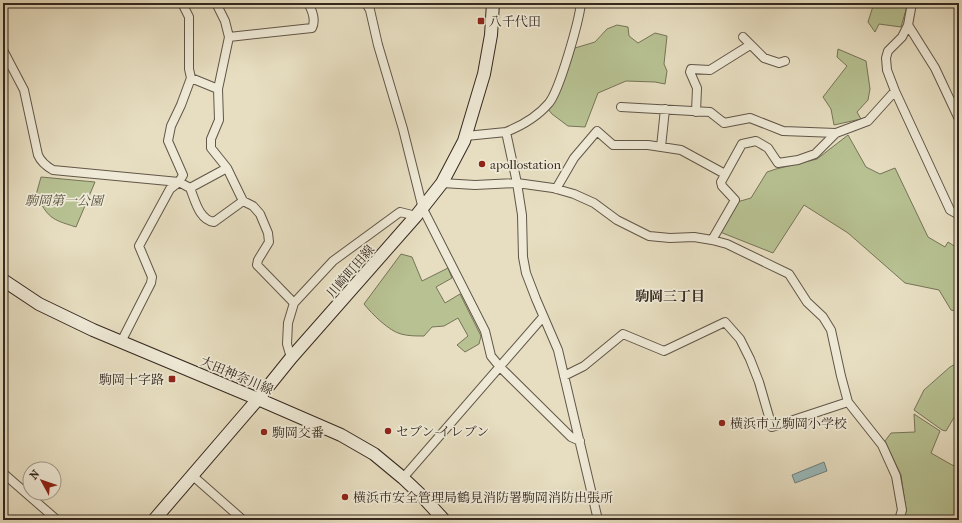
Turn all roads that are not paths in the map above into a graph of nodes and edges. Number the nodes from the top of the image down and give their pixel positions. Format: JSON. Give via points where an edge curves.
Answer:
{"nodes":[{"id":1,"x":182,"y":3,"type":"edge"},
{"id":2,"x":216,"y":3,"type":"edge"},
{"id":3,"x":308,"y":3,"type":"edge"},
{"id":4,"x":366,"y":3,"type":"edge"},
{"id":5,"x":493,"y":3,"type":"edge"},
{"id":6,"x":581,"y":3,"type":"edge"},
{"id":7,"x":912,"y":3,"type":"edge"},
{"id":8,"x":908,"y":25,"type":"junction"},
{"id":9,"x":229,"y":37,"type":"junction"},
{"id":10,"x":743,"y":37,"type":"dead end"},
{"id":11,"x":750,"y":45,"type":"junction"},
{"id":12,"x":3,"y":50,"type":"edge"},
{"id":13,"x":785,"y":61,"type":"dead end"},
{"id":14,"x":191,"y":78,"type":"junction"},
{"id":15,"x":218,"y":89,"type":"junction"},
{"id":16,"x":895,"y":91,"type":"junction"},
{"id":17,"x":621,"y":107,"type":"dead end"},
{"id":18,"x":664,"y":109,"type":"junction"},
{"id":19,"x":696,"y":112,"type":"junction"},
{"id":20,"x":959,"y":119,"type":"edge"},
{"id":21,"x":506,"y":132,"type":"junction"},
{"id":22,"x":836,"y":133,"type":"junction"},
{"id":23,"x":466,"y":136,"type":"junction"},
{"id":24,"x":661,"y":147,"type":"junction"},
{"id":25,"x":227,"y":168,"type":"junction"},
{"id":26,"x":725,"y":174,"type":"junction"},
{"id":27,"x":179,"y":182,"type":"junction"},
{"id":28,"x":442,"y":183,"type":"junction"},
{"id":29,"x":517,"y":184,"type":"junction"},
{"id":30,"x":190,"y":188,"type":"junction"},
{"id":31,"x":556,"y":189,"type":"junction"},
{"id":32,"x":243,"y":201,"type":"junction"},
{"id":33,"x":419,"y":213,"type":"junction"},
{"id":34,"x":959,"y":215,"type":"edge"},
{"id":35,"x":712,"y":240,"type":"junction"},
{"id":36,"x":3,"y":280,"type":"edge"},
{"id":37,"x":294,"y":303,"type":"junction"},
{"id":38,"x":543,"y":317,"type":"junction"},
{"id":39,"x":121,"y":342,"type":"junction"},
{"id":40,"x":291,"y":358,"type":"junction"},
{"id":41,"x":500,"y":367,"type":"junction"},
{"id":42,"x":564,"y":376,"type":"junction"},
{"id":43,"x":258,"y":399,"type":"junction"},
{"id":44,"x":848,"y":402,"type":"junction"},
{"id":45,"x":580,"y":441,"type":"junction"},
{"id":46,"x":3,"y":473,"type":"edge"},
{"id":47,"x":192,"y":476,"type":"junction"},
{"id":48,"x":404,"y":478,"type":"junction"},
{"id":49,"x":57,"y":520,"type":"edge"},
{"id":50,"x":154,"y":520,"type":"edge"},
{"id":51,"x":243,"y":520,"type":"edge"},
{"id":52,"x":444,"y":520,"type":"edge"},
{"id":53,"x":598,"y":520,"type":"edge"},
{"id":54,"x":899,"y":520,"type":"edge"}],
"edges":[{"from":1,"to":14,"type":"street","via":[[189,17]]},
{"from":2,"to":9,"type":"street"},
{"from":3,"to":9,"type":"street","via":[[312,10],[312,28]]},
{"from":4,"to":33,"type":"street","via":[[403,129]]},
{"from":5,"to":23,"type":"main road","name":"川崎町田線","via":[[491,35],[484,74]]},
{"from":6,"to":21,"type":"street","via":[[580,14],[558,85],[549,102],[530,119]]},
{"from":7,"to":8,"type":"street"},
{"from":8,"to":16,"type":"street","via":[[902,37],[888,51],[886,58],[887,70]]},
{"from":8,"to":20,"type":"street","via":[[935,68]]},
{"from":9,"to":15,"type":"street"},
{"from":10,"to":11,"type":"street"},
{"from":11,"to":13,"type":"street","via":[[764,58],[780,63]]},
{"from":11,"to":19,"type":"street","via":[[710,70],[691,69],[697,88]]},
{"from":12,"to":27,"type":"street","via":[[24,90],[38,155],[43,163],[53,170]]},
{"from":14,"to":15,"type":"street"},
{"from":14,"to":27,"type":"street","via":[[182,105],[171,126],[168,141],[182,175]]},
{"from":15,"to":25,"type":"street","via":[[219,120],[211,139],[211,148]]},
{"from":16,"to":22,"type":"street","via":[[868,121]]},
{"from":16,"to":34,"type":"street","via":[[950,210]]},
{"from":17,"to":18,"type":"street"},
{"from":18,"to":19,"type":"street"},
{"from":18,"to":24,"type":"street"},
{"from":19,"to":22,"type":"street","via":[[710,112],[724,123],[750,118],[783,131]]},
{"from":21,"to":23,"type":"street"},
{"from":21,"to":29,"type":"street"},
{"from":22,"to":26,"type":"street","via":[[815,154],[778,163],[768,148],[756,141],[742,144]]},
{"from":23,"to":28,"type":"main road","name":"川崎町田線"},
{"from":24,"to":26,"type":"street","via":[[681,150]]},
{"from":24,"to":31,"type":"street","via":[[613,145],[597,131],[574,158]]},
{"from":25,"to":30,"type":"street"},
{"from":25,"to":32,"type":"street"},
{"from":26,"to":35,"type":"street","via":[[722,186],[735,200]]},
{"from":27,"to":30,"type":"street"},
{"from":27,"to":39,"type":"street","via":[[170,189],[139,246],[152,277],[151,283]]},
{"from":28,"to":29,"type":"street"},
{"from":28,"to":33,"type":"main road","name":"川崎町田線"},
{"from":29,"to":31,"type":"street"},
{"from":29,"to":38,"type":"street","via":[[522,215],[523,258]]},
{"from":30,"to":32,"type":"street","via":[[202,217],[210,222],[214,222]]},
{"from":31,"to":35,"type":"street","via":[[594,203],[617,220],[649,236]]},
{"from":32,"to":37,"type":"street","via":[[254,206],[268,233],[269,242],[257,265]]},
{"from":33,"to":37,"type":"street","via":[[400,212],[374,230],[333,260]]},
{"from":33,"to":40,"type":"main road","name":"川崎町田線"},
{"from":33,"to":41,"type":"street","via":[[485,331],[491,356]]},
{"from":35,"to":44,"type":"street","via":[[727,244],[788,274],[831,330]]},
{"from":36,"to":39,"type":"main road","name":"大田神奈川線","via":[[39,304]]},
{"from":37,"to":40,"type":"street","via":[[288,324],[287,344]]},
{"from":38,"to":41,"type":"street"},
{"from":38,"to":42,"type":"street","via":[[558,350]]},
{"from":39,"to":43,"type":"main road","name":"大田神奈川線"},
{"from":40,"to":43,"type":"main road","name":"川崎町田線"},
{"from":41,"to":45,"type":"street","via":[[571,437]]},
{"from":41,"to":48,"type":"street"},
{"from":42,"to":44,"type":"street","via":[[584,366],[623,334],[664,352],[725,322],[740,339],[750,359],[772,427]]},
{"from":42,"to":45,"type":"street"},
{"from":43,"to":47,"type":"main road","name":"川崎町田線"},
{"from":43,"to":48,"type":"main road","name":"大田神奈川線","via":[[341,435],[374,454]]},
{"from":44,"to":54,"type":"street","via":[[882,445],[896,476],[902,510]]},
{"from":45,"to":53,"type":"street"},
{"from":46,"to":49,"type":"street"},
{"from":47,"to":50,"type":"main road","name":"川崎町田線"},
{"from":47,"to":51,"type":"street"},
{"from":48,"to":52,"type":"main road","name":"大田神奈川線"}]}
